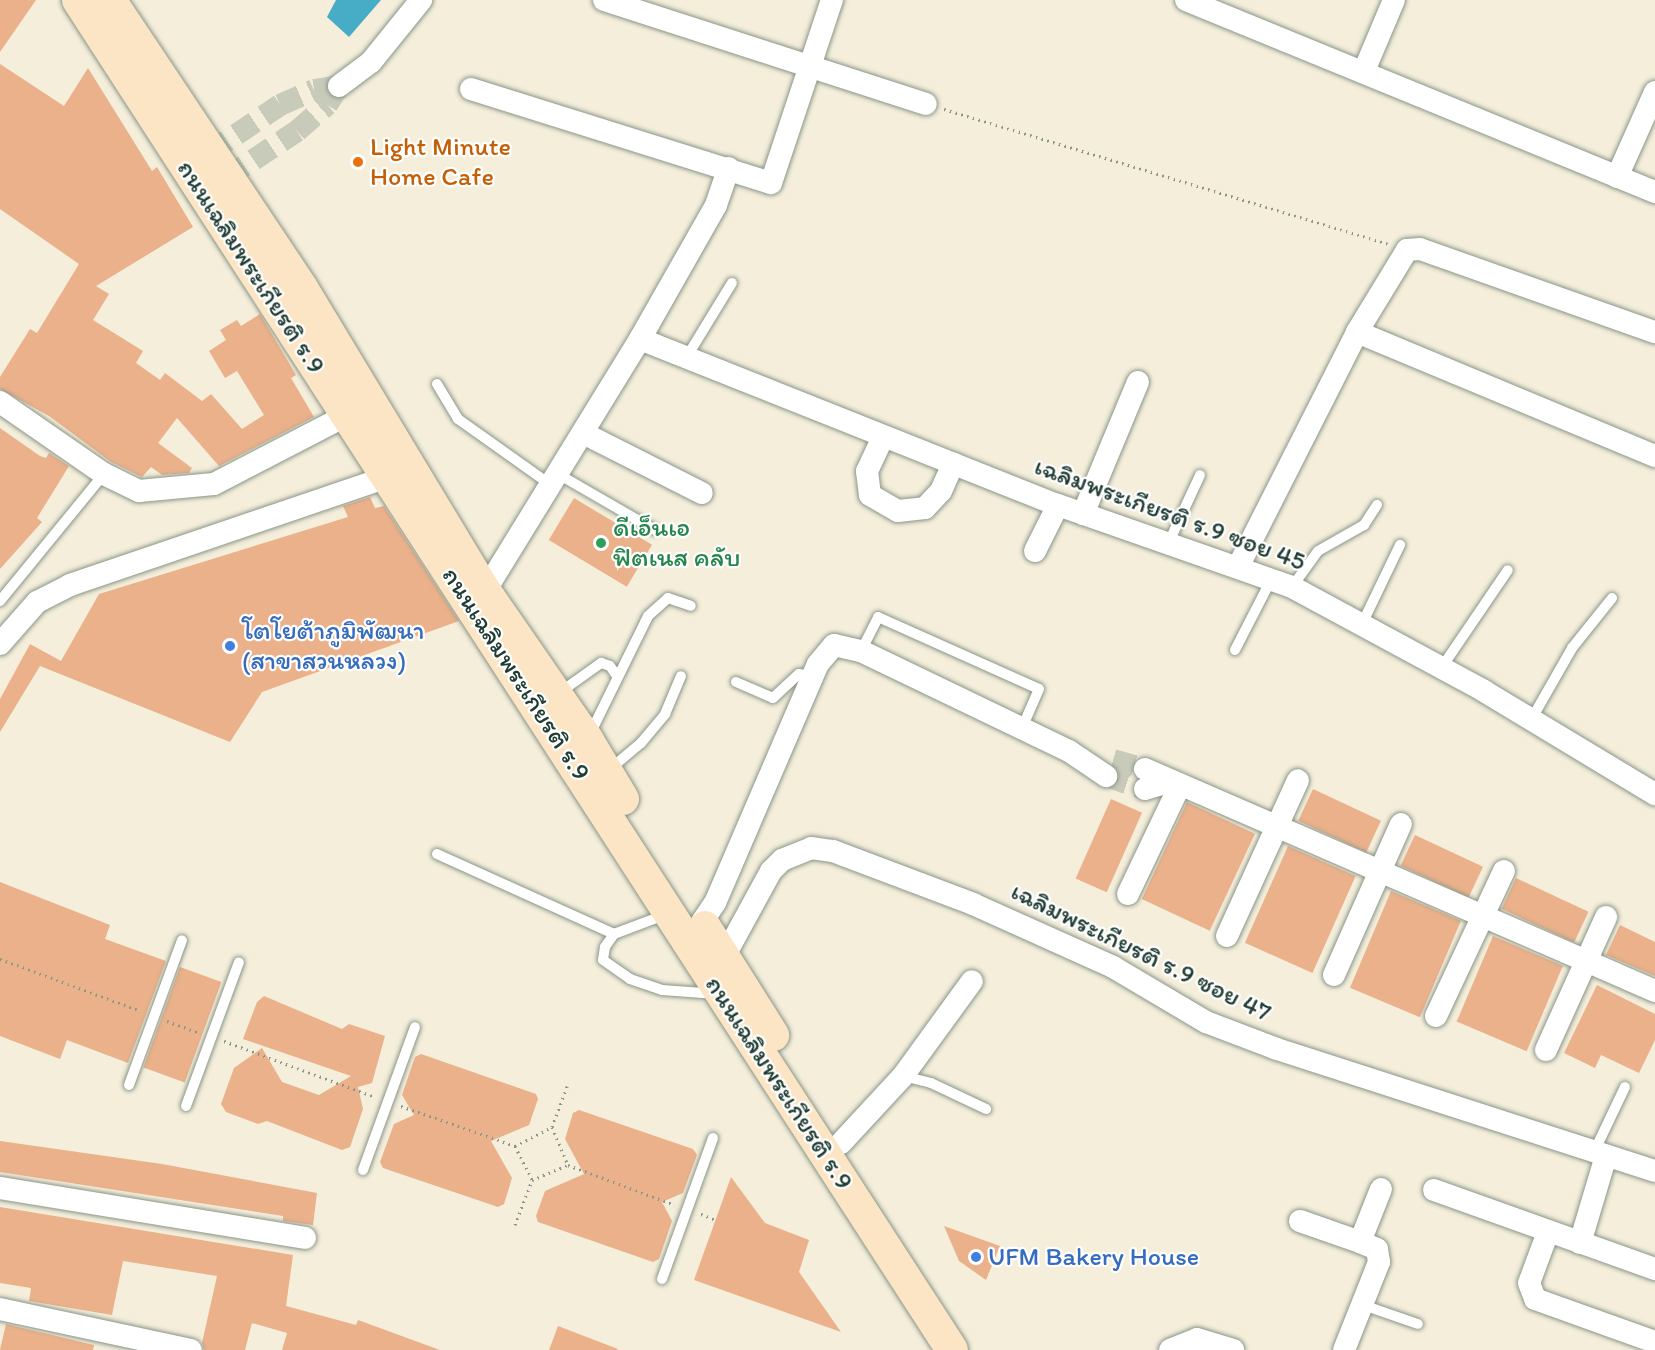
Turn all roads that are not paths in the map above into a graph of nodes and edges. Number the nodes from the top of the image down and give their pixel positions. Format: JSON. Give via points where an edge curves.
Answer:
{"nodes":[{"id":1,"x":78,"y":0,"type":"edge"},
{"id":2,"x":110,"y":0,"type":"edge"},
{"id":3,"x":421,"y":0,"type":"edge"},
{"id":4,"x":604,"y":0,"type":"edge"},
{"id":5,"x":831,"y":0,"type":"edge"},
{"id":6,"x":1186,"y":0,"type":"edge"},
{"id":7,"x":1395,"y":0,"type":"edge"},
{"id":8,"x":811,"y":68,"type":"junction"},
{"id":9,"x":1364,"y":71,"type":"junction"},
{"id":10,"x":339,"y":86,"type":"dead end"},
{"id":11,"x":471,"y":89,"type":"dead end"},
{"id":12,"x":1655,"y":92,"type":"edge"},
{"id":13,"x":926,"y":104,"type":"road end"},
{"id":14,"x":729,"y":168,"type":"junction"},
{"id":15,"x":1617,"y":177,"type":"junction"},
{"id":16,"x":1655,"y":192,"type":"edge"},
{"id":17,"x":732,"y":283,"type":"dead end"},
{"id":18,"x":1358,"y":332,"type":"junction"},
{"id":19,"x":1655,"y":332,"type":"edge"},
{"id":20,"x":640,"y":339,"type":"junction"},
{"id":21,"x":686,"y":358,"type":"junction"},
{"id":22,"x":1138,"y":382,"type":"dead end"},
{"id":23,"x":437,"y":384,"type":"dead end"},
{"id":24,"x":0,"y":402,"type":"edge"},
{"id":25,"x":347,"y":415,"type":"junction"},
{"id":26,"x":583,"y":433,"type":"junction"},
{"id":27,"x":883,"y":437,"type":"junction"},
{"id":28,"x":1655,"y":456,"type":"edge"},
{"id":29,"x":953,"y":464,"type":"junction"},
{"id":30,"x":104,"y":474,"type":"junction"},
{"id":31,"x":1200,"y":475,"type":"dead end"},
{"id":32,"x":387,"y":477,"type":"junction"},
{"id":33,"x":554,"y":480,"type":"junction"},
{"id":34,"x":702,"y":493,"type":"dead end"},
{"id":35,"x":1058,"y":505,"type":"junction"},
{"id":36,"x":1377,"y":505,"type":"dead end"},
{"id":37,"x":1083,"y":514,"type":"junction"},
{"id":38,"x":655,"y":530,"type":"dead end"},
{"id":39,"x":1167,"y":544,"type":"junction"},
{"id":40,"x":1400,"y":545,"type":"dead end"},
{"id":41,"x":1035,"y":551,"type":"dead end"},
{"id":42,"x":1238,"y":567,"type":"junction"},
{"id":43,"x":1508,"y":570,"type":"dead end"},
{"id":44,"x":1281,"y":584,"type":"junction"},
{"id":45,"x":485,"y":591,"type":"junction"},
{"id":46,"x":1612,"y":598,"type":"dead end"},
{"id":47,"x":0,"y":602,"type":"edge"},
{"id":48,"x":691,"y":606,"type":"dead end"},
{"id":49,"x":1362,"y":624,"type":"junction"},
{"id":50,"x":0,"y":644,"type":"edge"},
{"id":51,"x":1235,"y":650,"type":"dead end"},
{"id":52,"x":861,"y":651,"type":"junction"},
{"id":53,"x":1442,"y":667,"type":"junction"},
{"id":54,"x":617,"y":676,"type":"junction"},
{"id":55,"x":681,"y":676,"type":"dead end"},
{"id":56,"x":814,"y":677,"type":"junction"},
{"id":57,"x":736,"y":682,"type":"dead end"},
{"id":58,"x":557,"y":695,"type":"junction"},
{"id":59,"x":1531,"y":720,"type":"junction"},
{"id":60,"x":1022,"y":728,"type":"junction"},
{"id":61,"x":587,"y":739,"type":"junction"},
{"id":62,"x":1109,"y":768,"type":"tunnel mouth"},
{"id":63,"x":606,"y":772,"type":"junction"},
{"id":64,"x":1145,"y":779,"type":"tunnel mouth"},
{"id":65,"x":1298,"y":780,"type":"dead end"},
{"id":66,"x":1176,"y":783,"type":"junction"},
{"id":67,"x":1655,"y":794,"type":"edge"},
{"id":68,"x":1401,"y":824,"type":"dead end"},
{"id":69,"x":1276,"y":827,"type":"junction"},
{"id":70,"x":437,"y":854,"type":"dead end"},
{"id":71,"x":1504,"y":871,"type":"dead end"},
{"id":72,"x":1381,"y":872,"type":"junction"},
{"id":73,"x":1128,"y":894,"type":"dead end"},
{"id":74,"x":671,"y":912,"type":"junction"},
{"id":75,"x":1482,"y":915,"type":"junction"},
{"id":76,"x":1606,"y":917,"type":"dead end"},
{"id":77,"x":702,"y":922,"type":"junction"},
{"id":78,"x":615,"y":934,"type":"junction"},
{"id":79,"x":1227,"y":936,"type":"dead end"},
{"id":80,"x":182,"y":940,"type":"dead end"},
{"id":81,"x":724,"y":957,"type":"junction"},
{"id":82,"x":1586,"y":961,"type":"junction"},
{"id":83,"x":239,"y":962,"type":"dead end"},
{"id":84,"x":1334,"y":975,"type":"dead end"},
{"id":85,"x":972,"y":981,"type":"dead end"},
{"id":86,"x":1655,"y":991,"type":"edge"},
{"id":87,"x":721,"y":994,"type":"junction"},
{"id":88,"x":1436,"y":1016,"type":"dead end"},
{"id":89,"x":415,"y":1027,"type":"dead end"},
{"id":90,"x":1546,"y":1050,"type":"dead end"},
{"id":91,"x":903,"y":1076,"type":"junction"},
{"id":92,"x":129,"y":1085,"type":"dead end"},
{"id":93,"x":1625,"y":1087,"type":"dead end"},
{"id":94,"x":186,"y":1106,"type":"dead end"},
{"id":95,"x":986,"y":1109,"type":"dead end"},
{"id":96,"x":714,"y":1138,"type":"dead end"},
{"id":97,"x":841,"y":1143,"type":"junction"},
{"id":98,"x":1600,"y":1154,"type":"junction"},
{"id":99,"x":363,"y":1170,"type":"dead end"},
{"id":100,"x":1655,"y":1172,"type":"edge"},
{"id":101,"x":0,"y":1188,"type":"edge"},
{"id":102,"x":1381,"y":1189,"type":"dead end"},
{"id":103,"x":1434,"y":1190,"type":"dead end"},
{"id":104,"x":1300,"y":1221,"type":"dead end"},
{"id":105,"x":1548,"y":1232,"type":"junction"},
{"id":106,"x":305,"y":1239,"type":"dead end"},
{"id":107,"x":1360,"y":1242,"type":"junction"},
{"id":108,"x":1580,"y":1243,"type":"junction"},
{"id":109,"x":1655,"y":1269,"type":"edge"},
{"id":110,"x":662,"y":1279,"type":"dead end"},
{"id":111,"x":1363,"y":1305,"type":"junction"},
{"id":112,"x":0,"y":1309,"type":"edge"},
{"id":113,"x":1418,"y":1324,"type":"dead end"},
{"id":114,"x":1655,"y":1342,"type":"edge"},
{"id":115,"x":191,"y":1350,"type":"edge"},
{"id":116,"x":952,"y":1350,"type":"edge"},
{"id":117,"x":970,"y":1350,"type":"edge"},
{"id":118,"x":1170,"y":1350,"type":"edge"},
{"id":119,"x":1233,"y":1350,"type":"edge"},
{"id":120,"x":1344,"y":1350,"type":"edge"}],
"edges":[{"from":1,"to":25,"type":"main road","name":"ถนนเฉลิมพระเกียรติ ร.9"},
{"from":2,"to":45,"type":"main road","name":"ถนนเฉลิมพระเกียรติ ร.9","via":[[302,288]]},
{"from":3,"to":10,"type":"street","via":[[371,62]]},
{"from":4,"to":8,"type":"street"},
{"from":5,"to":8,"type":"street"},
{"from":6,"to":9,"type":"street"},
{"from":7,"to":9,"type":"street"},
{"from":8,"to":13,"type":"street"},
{"from":8,"to":14,"type":"street","via":[[771,183]]},
{"from":9,"to":15,"type":"street"},
{"from":11,"to":14,"type":"street"},
{"from":12,"to":15,"type":"street"},
{"from":14,"to":20,"type":"street","via":[[702,230]]},
{"from":15,"to":16,"type":"street"},
{"from":17,"to":21,"type":"lane"},
{"from":18,"to":19,"type":"street","via":[[1407,250],[1420,249]]},
{"from":18,"to":28,"type":"street"},
{"from":18,"to":42,"type":"street"},
{"from":20,"to":21,"type":"street","name":"เฉลิมพระเกียรติ ร.9 ซอย 45"},
{"from":20,"to":26,"type":"street"},
{"from":21,"to":27,"type":"street","name":"เฉลิมพระเกียรติ ร.9 ซอย 45"},
{"from":22,"to":37,"type":"street"},
{"from":23,"to":33,"type":"lane","via":[[458,419]]},
{"from":24,"to":30,"type":"street"},
{"from":25,"to":30,"type":"street","via":[[214,484],[139,491]]},
{"from":25,"to":32,"type":"main road","name":"ถนนเฉลิมพระเกียรติ ร.9"},
{"from":26,"to":33,"type":"street"},
{"from":26,"to":34,"type":"street"},
{"from":27,"to":29,"type":"street","name":"เฉลิมพระเกียรติ ร.9 ซอย 45"},
{"from":27,"to":29,"type":"street","via":[[867,471],[870,495],[898,511],[925,508],[941,491]]},
{"from":29,"to":35,"type":"street","name":"เฉลิมพระเกียรติ ร.9 ซอย 45"},
{"from":30,"to":47,"type":"lane"},
{"from":31,"to":39,"type":"lane"},
{"from":32,"to":50,"type":"street","via":[[70,585],[37,602]]},
{"from":32,"to":74,"type":"main road","name":"ถนนเฉลิมพระเกียรติ ร.9"},
{"from":33,"to":38,"type":"lane"},
{"from":33,"to":45,"type":"street"},
{"from":35,"to":37,"type":"street","name":"เฉลิมพระเกียรติ ร.9 ซอย 45"},
{"from":35,"to":41,"type":"street"},
{"from":36,"to":44,"type":"lane","via":[[1364,525],[1318,550]]},
{"from":37,"to":39,"type":"street","name":"เฉลิมพระเกียรติ ร.9 ซอย 45"},
{"from":39,"to":42,"type":"street","name":"เฉลิมพระเกียรติ ร.9 ซอย 45"},
{"from":40,"to":49,"type":"lane"},
{"from":42,"to":44,"type":"street","name":"เฉลิมพระเกียรติ ร.9 ซอย 45"},
{"from":43,"to":53,"type":"lane"},
{"from":44,"to":49,"type":"street","name":"เฉลิมพระเกียรติ ร.9 ซอย 45"},
{"from":44,"to":51,"type":"lane"},
{"from":45,"to":58,"type":"main road","name":"ถนนเฉลิมพระเกียรติ ร.9"},
{"from":46,"to":59,"type":"lane","via":[[1572,648]]},
{"from":48,"to":54,"type":"lane","via":[[668,598],[648,616]]},
{"from":49,"to":53,"type":"street","name":"เฉลิมพระเกียรติ ร.9 ซอย 45"},
{"from":52,"to":56,"type":"street","via":[[834,645],[818,663]]},
{"from":52,"to":60,"type":"street"},
{"from":52,"to":60,"type":"lane","via":[[878,617],[1039,689]]},
{"from":53,"to":59,"type":"street","name":"เฉลิมพระเกียรติ ร.9 ซอย 45"},
{"from":54,"to":58,"type":"lane","via":[[610,666],[601,663]]},
{"from":54,"to":61,"type":"lane"},
{"from":55,"to":63,"type":"lane","via":[[659,721],[641,743]]},
{"from":56,"to":57,"type":"lane","via":[[798,674],[772,698]]},
{"from":56,"to":77,"type":"street","via":[[716,903]]},
{"from":58,"to":61,"type":"main road","name":"ถนนเฉลิมพระเกียรติ ร.9"},
{"from":59,"to":67,"type":"street","name":"เฉลิมพระเกียรติ ร.9 ซอย 45"},
{"from":60,"to":62,"type":"street"},
{"from":61,"to":63,"type":"main road","name":"ถนนเฉลิมพระเกียรติ ร.9"},
{"from":63,"to":77,"type":"main road","name":"ถนนเฉลิมพระเกียรติ ร.9"},
{"from":64,"to":66,"type":"street"},
{"from":65,"to":69,"type":"street"},
{"from":66,"to":69,"type":"street"},
{"from":66,"to":73,"type":"street"},
{"from":68,"to":72,"type":"street"},
{"from":69,"to":72,"type":"street"},
{"from":69,"to":79,"type":"street"},
{"from":70,"to":78,"type":"lane"},
{"from":71,"to":75,"type":"street"},
{"from":72,"to":75,"type":"street"},
{"from":72,"to":84,"type":"street"},
{"from":74,"to":78,"type":"lane"},
{"from":74,"to":87,"type":"main road","name":"ถนนเฉลิมพระเกียรติ ร.9"},
{"from":75,"to":82,"type":"street"},
{"from":75,"to":88,"type":"street"},
{"from":76,"to":82,"type":"street"},
{"from":77,"to":81,"type":"main road","name":"ถนนเฉลิมพระเกียรติ ร.9"},
{"from":78,"to":87,"type":"lane","via":[[605,947],[603,960],[630,979],[662,990],[699,996]]},
{"from":80,"to":92,"type":"lane"},
{"from":81,"to":97,"type":"main road","name":"ถนนเฉลิมพระเกียรติ ร.9"},
{"from":81,"to":98,"type":"street","name":"เฉลิมพระเกียรติ ร.9 ซอย 47","via":[[771,871],[782,860],[811,848],[833,851],[973,904],[1103,962],[1206,1022],[1277,1049]]},
{"from":82,"to":86,"type":"street"},
{"from":82,"to":90,"type":"street"},
{"from":83,"to":94,"type":"lane"},
{"from":85,"to":91,"type":"street"},
{"from":87,"to":116,"type":"main road","name":"ถนนเฉลิมพระเกียรติ ร.9"},
{"from":89,"to":99,"type":"lane"},
{"from":91,"to":95,"type":"lane","via":[[931,1083]]},
{"from":91,"to":97,"type":"street"},
{"from":93,"to":98,"type":"lane"},
{"from":96,"to":110,"type":"lane"},
{"from":97,"to":117,"type":"main road","name":"ถนนเฉลิมพระเกียรติ ร.9"},
{"from":98,"to":100,"type":"street","name":"เฉลิมพระเกียรติ ร.9 ซอย 47"},
{"from":98,"to":108,"type":"street"},
{"from":101,"to":106,"type":"street"},
{"from":102,"to":107,"type":"street"},
{"from":103,"to":105,"type":"street"},
{"from":104,"to":107,"type":"street"},
{"from":105,"to":108,"type":"street"},
{"from":105,"to":114,"type":"street","via":[[1529,1283],[1535,1299]]},
{"from":107,"to":111,"type":"street","via":[[1377,1249],[1379,1254]]},
{"from":108,"to":109,"type":"street"},
{"from":111,"to":113,"type":"lane"},
{"from":111,"to":120,"type":"street"},
{"from":112,"to":115,"type":"street"},
{"from":118,"to":119,"type":"street","via":[[1197,1339]]}]}
